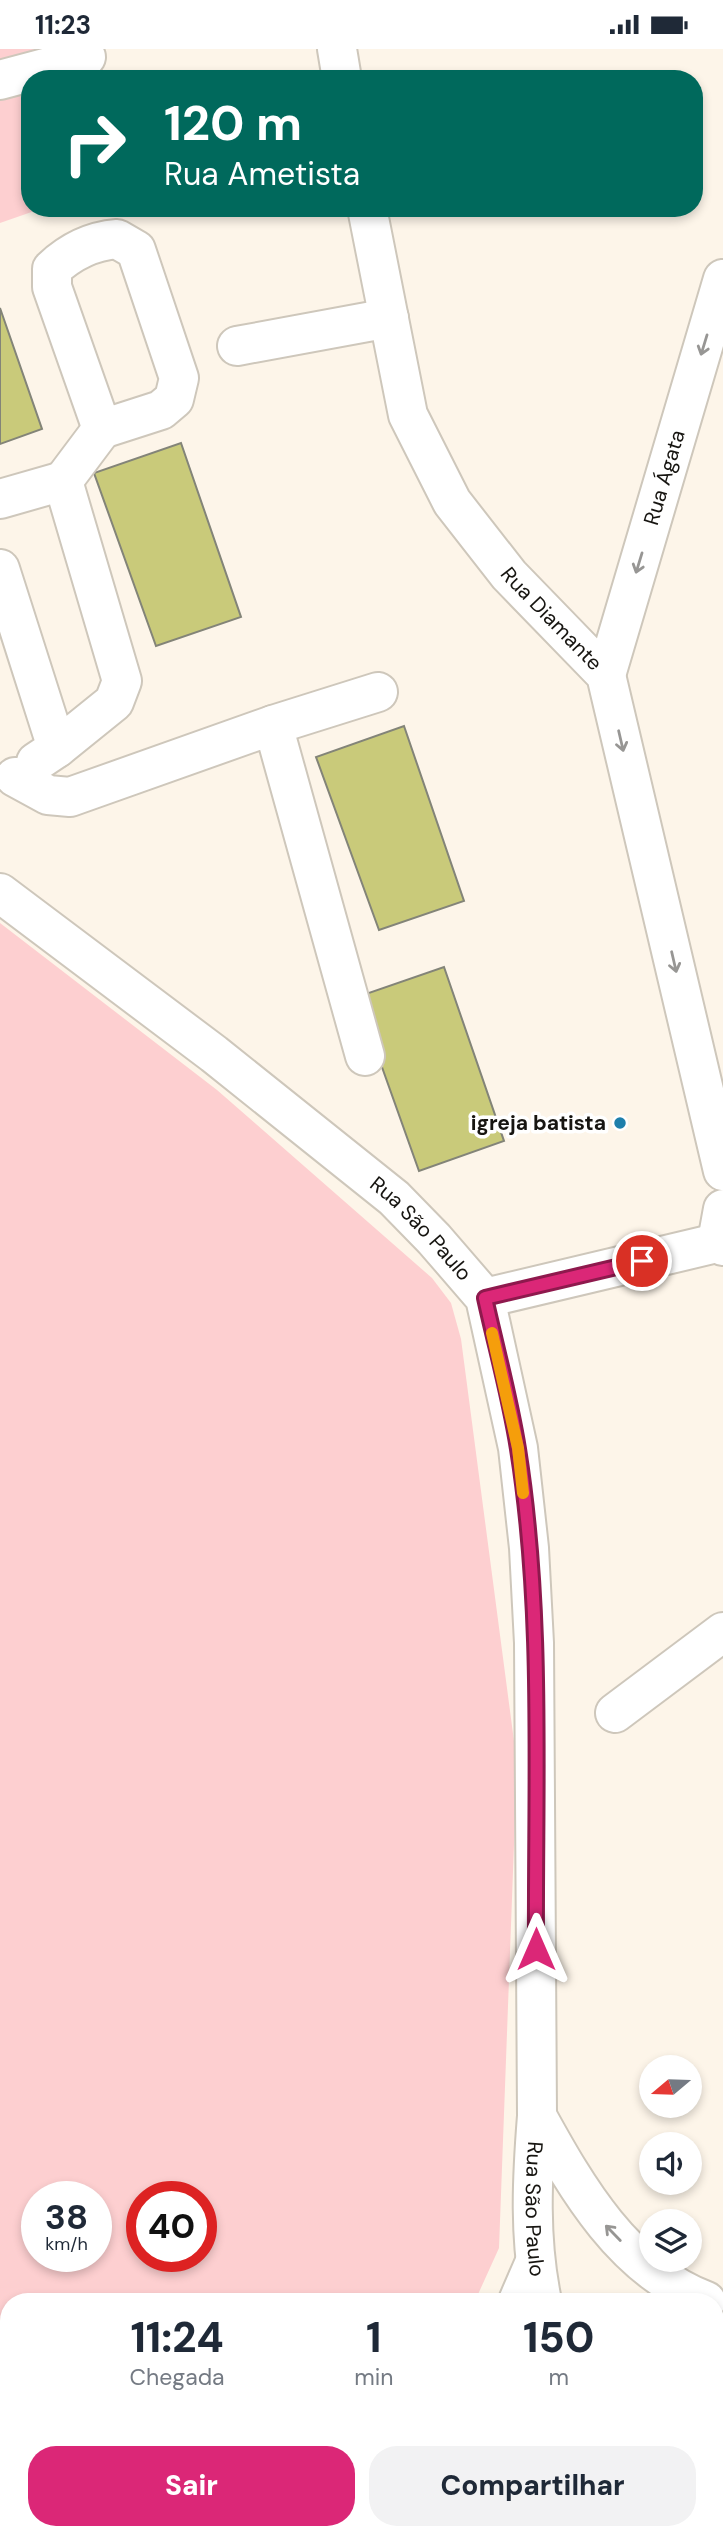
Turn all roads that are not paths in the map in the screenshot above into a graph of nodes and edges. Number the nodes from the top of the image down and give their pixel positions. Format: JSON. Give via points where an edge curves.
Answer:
{"nodes":[{"id":1,"x":337,"y":49,"type":"edge"},
{"id":2,"x":86,"y":57,"type":"dead end"},
{"id":3,"x":37,"y":70,"type":"edge"},
{"id":4,"x":340,"y":70,"type":"edge"},
{"id":5,"x":21,"y":74,"type":"edge"},
{"id":6,"x":0,"y":80,"type":"edge"},
{"id":7,"x":369,"y":217,"type":"edge"},
{"id":8,"x":723,"y":279,"type":"edge"},
{"id":9,"x":389,"y":318,"type":"junction"},
{"id":10,"x":237,"y":346,"type":"dead end"},
{"id":11,"x":102,"y":429,"type":"junction"},
{"id":12,"x":62,"y":481,"type":"junction"},
{"id":13,"x":0,"y":499,"type":"edge"},
{"id":14,"x":0,"y":569,"type":"edge"},
{"id":15,"x":606,"y":675,"type":"junction"},
{"id":16,"x":378,"y":692,"type":"dead end"},
{"id":17,"x":273,"y":725,"type":"junction"},
{"id":18,"x":57,"y":748,"type":"junction"},
{"id":19,"x":7,"y":782,"type":"edge"},
{"id":20,"x":0,"y":893,"type":"edge"},
{"id":21,"x":365,"y":1056,"type":"dead end"},
{"id":22,"x":723,"y":1171,"type":"edge"},
{"id":23,"x":722,"y":1232,"type":"edge"},
{"id":24,"x":485,"y":1298,"type":"junction"},
{"id":25,"x":723,"y":1632,"type":"edge"},
{"id":26,"x":615,"y":1713,"type":"dead end"},
{"id":27,"x":537,"y":2116,"type":"junction"},
{"id":28,"x":534,"y":2264,"type":"junction"},
{"id":29,"x":521,"y":2293,"type":"edge"},
{"id":30,"x":540,"y":2293,"type":"edge"},
{"id":31,"x":687,"y":2293,"type":"edge"}],
"edges":[{"from":1,"to":4,"type":"street"},
{"from":2,"to":3,"type":"street"},
{"from":5,"to":6,"type":"street"},
{"from":7,"to":9,"type":"street","name":"Rua Diamante"},
{"from":8,"to":15,"type":"street","name":"Rua Ágata","one_way":true},
{"from":9,"to":10,"type":"street"},
{"from":9,"to":15,"type":"street","name":"Rua Diamante","via":[[408,415],[452,502],[509,575]]},
{"from":11,"to":11,"type":"street","via":[[161,410],[174,398],[180,378],[136,250],[117,239],[99,241],[64,257],[52,269],[51,287]]},
{"from":11,"to":12,"type":"street"},
{"from":12,"to":13,"type":"street"},
{"from":12,"to":18,"type":"street","via":[[122,681],[114,702]]},
{"from":14,"to":18,"type":"street"},
{"from":15,"to":22,"type":"street","name":"Rua Diamante","one_way":true},
{"from":16,"to":17,"type":"street"},
{"from":17,"to":19,"type":"street","via":[[70,797]]},
{"from":17,"to":21,"type":"street"},
{"from":18,"to":19,"type":"street"},
{"from":20,"to":24,"type":"street","name":"Rua São Paulo","via":[[214,1054],[394,1198]]},
{"from":23,"to":24,"type":"street"},
{"from":24,"to":27,"type":"street","name":"Rua São Paulo","via":[[518,1448],[529,1548],[534,1643]]},
{"from":25,"to":26,"type":"street"},
{"from":27,"to":28,"type":"street","name":"Rua São Paulo","via":[[531,2193]]},
{"from":31,"to":27,"type":"street","name":"Rua São Paulo","one_way":true,"via":[[647,2266],[608,2230],[572,2181]]},
{"from":28,"to":29,"type":"street"},
{"from":28,"to":30,"type":"street","name":"Rua São Paulo"}]}
